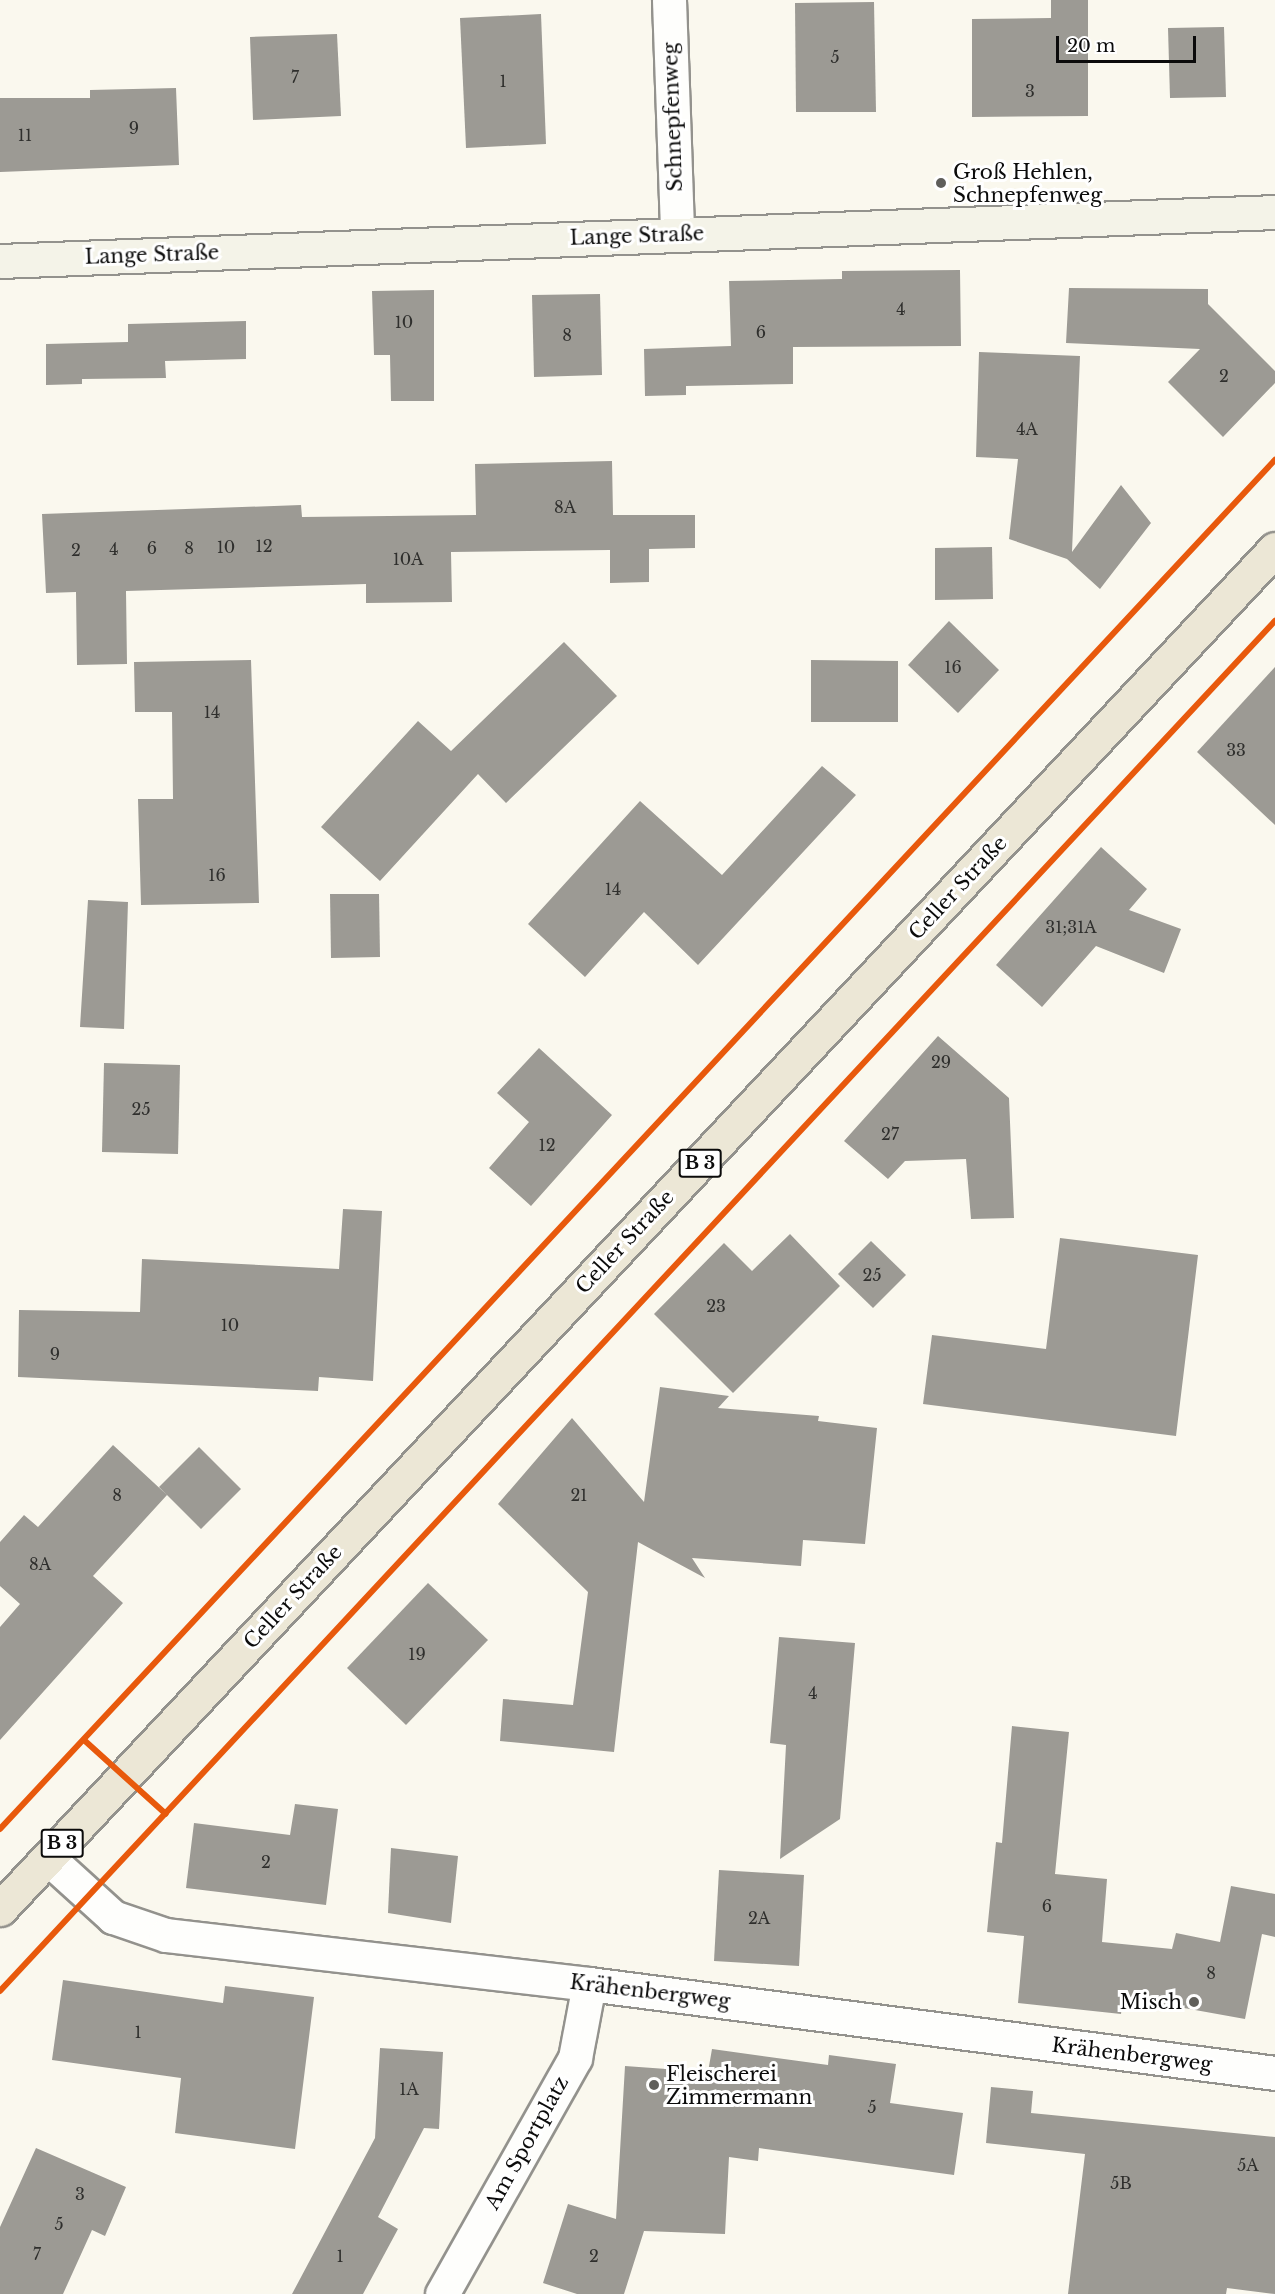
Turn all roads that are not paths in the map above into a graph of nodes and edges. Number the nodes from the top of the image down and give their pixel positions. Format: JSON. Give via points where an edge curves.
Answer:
{"nodes":[{"id":1,"x":669,"y":0,"type":"edge"},
{"id":2,"x":1275,"y":212,"type":"edge"},
{"id":3,"x":677,"y":234,"type":"junction"},
{"id":4,"x":0,"y":261,"type":"edge"},
{"id":5,"x":1275,"y":549,"type":"edge"},
{"id":6,"x":48,"y":1858,"type":"junction"},
{"id":7,"x":0,"y":1909,"type":"edge"},
{"id":8,"x":589,"y":1984,"type":"junction"},
{"id":9,"x":1275,"y":2073,"type":"edge"},
{"id":10,"x":442,"y":2294,"type":"edge"}],
"edges":[{"from":1,"to":3,"type":"street","name":"Schnepfenweg"},
{"from":2,"to":3,"type":"main road","name":"Lange Straße"},
{"from":3,"to":4,"type":"main road","name":"Lange Straße"},
{"from":5,"to":6,"type":"main road","name":"Celler Straße","number":"B 3"},
{"from":6,"to":7,"type":"main road","name":"Celler Straße","number":"B 3"},
{"from":6,"to":8,"type":"street","name":"Krähenbergweg","via":[[113,1917],[165,1935]]},
{"from":8,"to":9,"type":"street","name":"Krähenbergweg"},
{"from":8,"to":10,"type":"street","name":"Am Sportplatz","via":[[575,2058]]}]}
